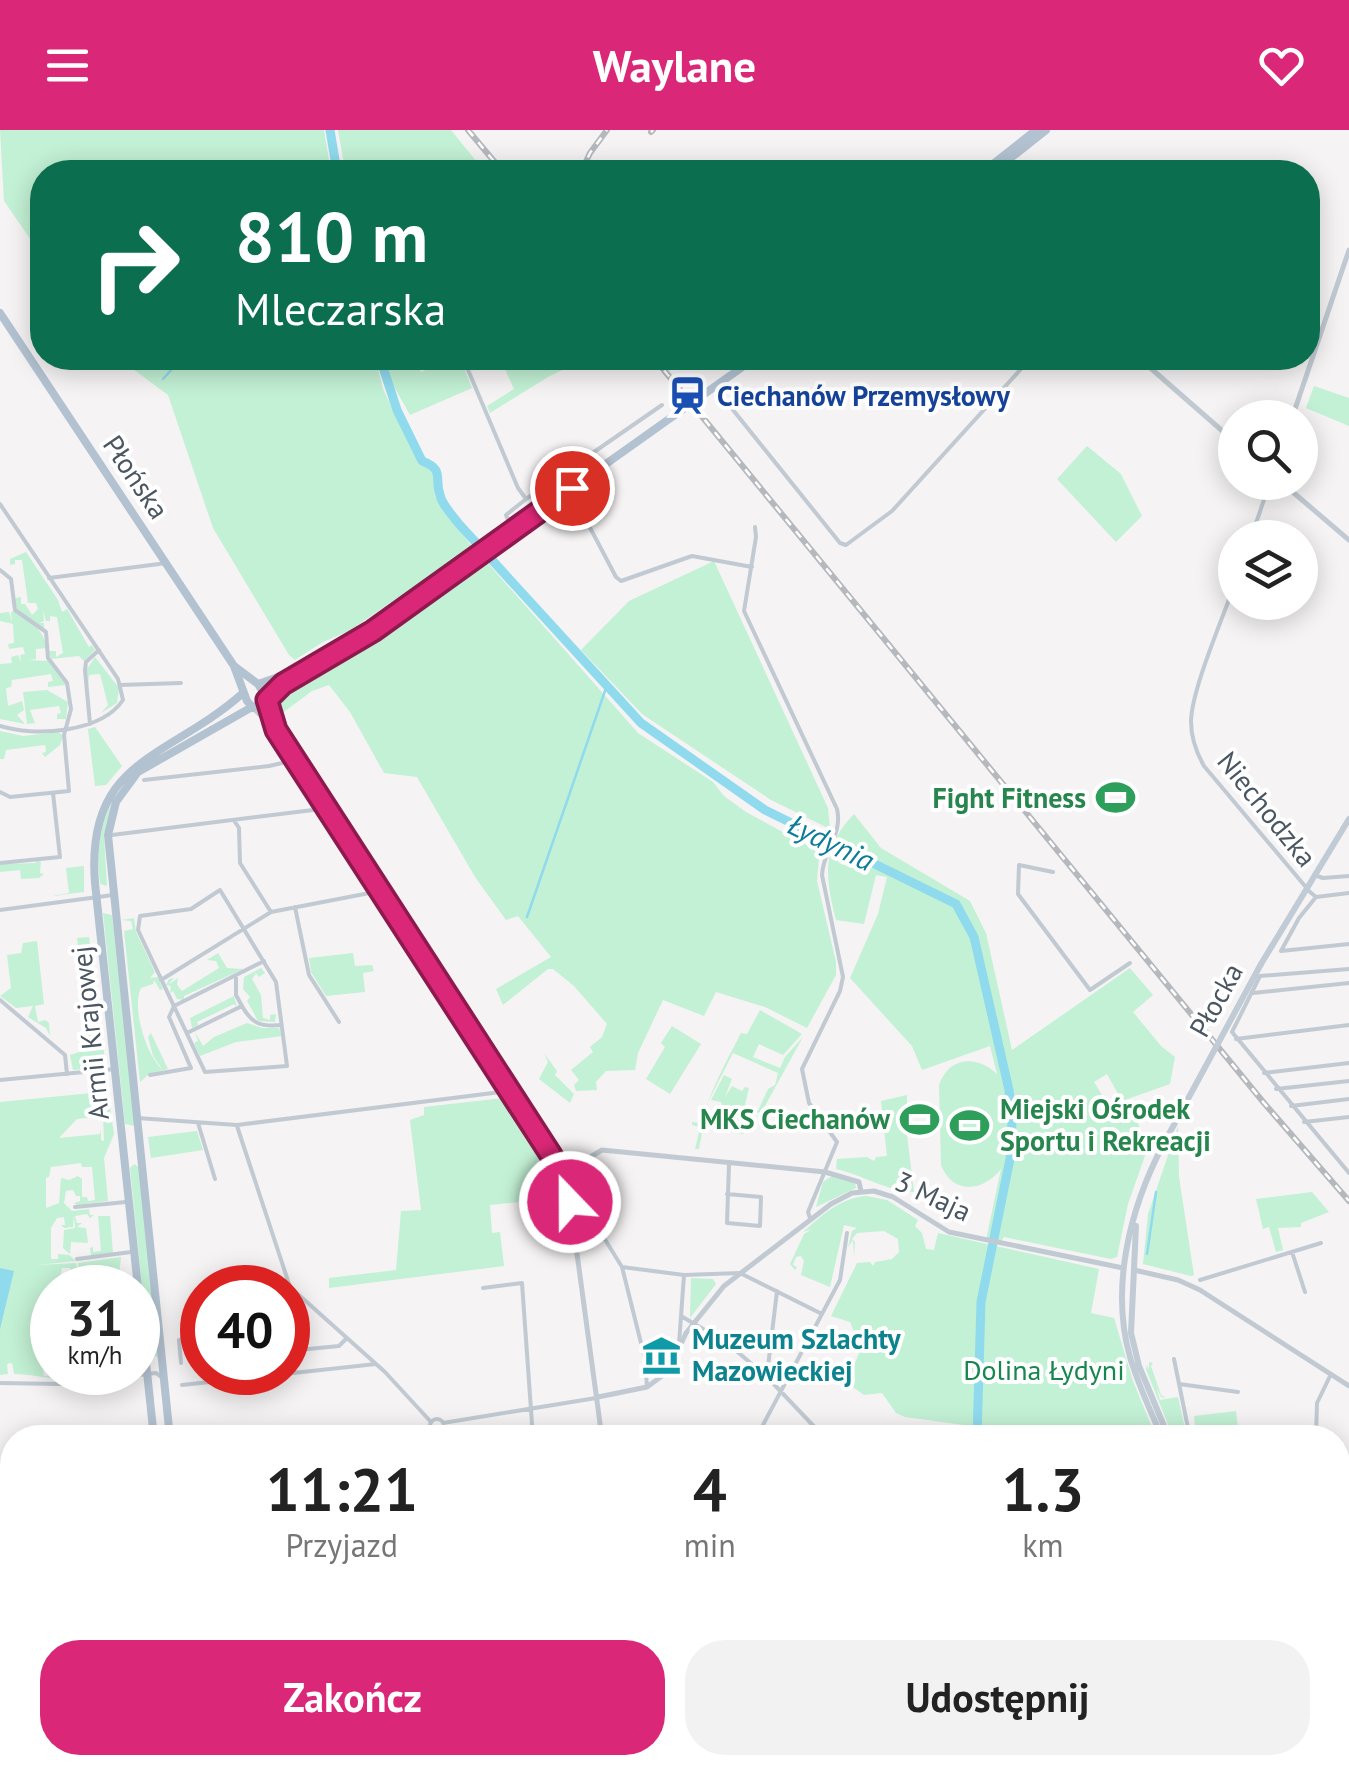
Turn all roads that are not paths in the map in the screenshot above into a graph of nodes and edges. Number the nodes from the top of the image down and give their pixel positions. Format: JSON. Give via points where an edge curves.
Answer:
{"nodes":[{"id":1,"x":1036,"y":130,"type":"edge"},
{"id":2,"x":1046,"y":130,"type":"edge"},
{"id":3,"x":998,"y":160,"type":"edge"},
{"id":4,"x":1008,"y":160,"type":"edge"},
{"id":5,"x":1349,"y":250,"type":"edge"},
{"id":6,"x":0,"y":313,"type":"edge"},
{"id":7,"x":1320,"y":335,"type":"edge"},
{"id":8,"x":30,"y":358,"type":"edge"},
{"id":9,"x":38,"y":370,"type":"edge"},
{"id":10,"x":468,"y":370,"type":"edge"},
{"id":11,"x":737,"y":370,"type":"edge"},
{"id":12,"x":1019,"y":370,"type":"edge"},
{"id":13,"x":1152,"y":370,"type":"edge"},
{"id":14,"x":1308,"y":370,"type":"edge"},
{"id":15,"x":725,"y":400,"type":"dead end"},
{"id":16,"x":1298,"y":400,"type":"edge"},
{"id":17,"x":662,"y":405,"type":"dead end"},
{"id":18,"x":1218,"y":427,"type":"edge"},
{"id":19,"x":573,"y":466,"type":"junction"},
{"id":20,"x":526,"y":499,"type":"junction"},
{"id":21,"x":1301,"y":500,"type":"edge"},
{"id":22,"x":0,"y":504,"type":"edge"},
{"id":23,"x":755,"y":526,"type":"dead end"},
{"id":24,"x":513,"y":530,"type":"junction"},
{"id":25,"x":1349,"y":540,"type":"edge"},
{"id":26,"x":471,"y":559,"type":"junction"},
{"id":27,"x":167,"y":564,"type":"junction"},
{"id":28,"x":752,"y":567,"type":"junction"},
{"id":29,"x":0,"y":570,"type":"edge"},
{"id":30,"x":49,"y":578,"type":"junction"},
{"id":31,"x":1223,"y":620,"type":"edge"},
{"id":32,"x":98,"y":650,"type":"junction"},
{"id":33,"x":234,"y":666,"type":"junction"},
{"id":34,"x":181,"y":683,"type":"dead end"},
{"id":35,"x":258,"y":684,"type":"junction"},
{"id":36,"x":120,"y":685,"type":"junction"},
{"id":37,"x":243,"y":692,"type":"junction"},
{"id":38,"x":267,"y":699,"type":"junction"},
{"id":39,"x":253,"y":708,"type":"junction"},
{"id":40,"x":90,"y":724,"type":"junction"},
{"id":41,"x":0,"y":726,"type":"edge"},
{"id":42,"x":64,"y":728,"type":"junction"},
{"id":43,"x":276,"y":730,"type":"junction"},
{"id":44,"x":295,"y":760,"type":"junction"},
{"id":45,"x":144,"y":780,"type":"dead end"},
{"id":46,"x":0,"y":792,"type":"edge"},
{"id":47,"x":53,"y":793,"type":"junction"},
{"id":48,"x":324,"y":805,"type":"junction"},
{"id":49,"x":248,"y":818,"type":"junction"},
{"id":50,"x":1349,"y":819,"type":"edge"},
{"id":51,"x":234,"y":820,"type":"junction"},
{"id":52,"x":239,"y":828,"type":"junction"},
{"id":53,"x":110,"y":835,"type":"junction"},
{"id":54,"x":0,"y":862,"type":"edge"},
{"id":55,"x":1053,"y":872,"type":"dead end"},
{"id":56,"x":1314,"y":875,"type":"junction"},
{"id":57,"x":1349,"y":876,"type":"edge"},
{"id":58,"x":1306,"y":888,"type":"junction"},
{"id":59,"x":380,"y":891,"type":"junction"},
{"id":60,"x":1349,"y":893,"type":"edge"},
{"id":61,"x":113,"y":895,"type":"junction"},
{"id":62,"x":97,"y":897,"type":"junction"},
{"id":63,"x":1316,"y":897,"type":"junction"},
{"id":64,"x":294,"y":906,"type":"junction"},
{"id":65,"x":0,"y":910,"type":"edge"},
{"id":66,"x":271,"y":912,"type":"junction"},
{"id":67,"x":244,"y":928,"type":"junction"},
{"id":68,"x":1349,"y":944,"type":"edge"},
{"id":69,"x":264,"y":961,"type":"junction"},
{"id":70,"x":1130,"y":963,"type":"dead end"},
{"id":71,"x":1349,"y":969,"type":"edge"},
{"id":72,"x":236,"y":977,"type":"junction"},
{"id":73,"x":161,"y":980,"type":"junction"},
{"id":74,"x":1349,"y":984,"type":"edge"},
{"id":75,"x":1252,"y":993,"type":"junction"},
{"id":76,"x":0,"y":1000,"type":"edge"},
{"id":77,"x":174,"y":1006,"type":"junction"},
{"id":78,"x":242,"y":1006,"type":"junction"},
{"id":79,"x":340,"y":1022,"type":"dead end"},
{"id":80,"x":283,"y":1025,"type":"junction"},
{"id":81,"x":1349,"y":1025,"type":"edge"},
{"id":82,"x":187,"y":1032,"type":"junction"},
{"id":83,"x":1236,"y":1039,"type":"junction"},
{"id":84,"x":1349,"y":1063,"type":"edge"},
{"id":85,"x":116,"y":1069,"type":"junction"},
{"id":86,"x":1264,"y":1073,"type":"junction"},
{"id":87,"x":67,"y":1074,"type":"junction"},
{"id":88,"x":150,"y":1075,"type":"dead end"},
{"id":89,"x":0,"y":1080,"type":"edge"},
{"id":90,"x":1349,"y":1081,"type":"edge"},
{"id":91,"x":1276,"y":1089,"type":"junction"},
{"id":92,"x":509,"y":1091,"type":"junction"},
{"id":93,"x":1349,"y":1100,"type":"edge"},
{"id":94,"x":1291,"y":1106,"type":"junction"},
{"id":95,"x":1349,"y":1117,"type":"edge"},
{"id":96,"x":137,"y":1118,"type":"junction"},
{"id":97,"x":1304,"y":1122,"type":"junction"},
{"id":98,"x":198,"y":1124,"type":"junction"},
{"id":99,"x":237,"y":1125,"type":"junction"},
{"id":100,"x":730,"y":1162,"type":"junction"},
{"id":101,"x":826,"y":1172,"type":"junction"},
{"id":102,"x":562,"y":1174,"type":"junction"},
{"id":103,"x":1349,"y":1174,"type":"edge"},
{"id":104,"x":215,"y":1180,"type":"dead end"},
{"id":105,"x":861,"y":1191,"type":"junction"},
{"id":106,"x":727,"y":1194,"type":"junction"},
{"id":107,"x":580,"y":1199,"type":"dead end"},
{"id":108,"x":130,"y":1201,"type":"junction"},
{"id":109,"x":74,"y":1207,"type":"dead end"},
{"id":110,"x":811,"y":1219,"type":"junction"},
{"id":111,"x":597,"y":1226,"type":"junction"},
{"id":112,"x":574,"y":1230,"type":"junction"},
{"id":113,"x":848,"y":1233,"type":"dead end"},
{"id":114,"x":1322,"y":1243,"type":"dead end"},
{"id":115,"x":136,"y":1252,"type":"junction"},
{"id":116,"x":1292,"y":1252,"type":"junction"},
{"id":117,"x":77,"y":1259,"type":"dead end"},
{"id":118,"x":137,"y":1265,"type":"edge"},
{"id":119,"x":622,"y":1267,"type":"junction"},
{"id":120,"x":1129,"y":1269,"type":"junction"},
{"id":121,"x":740,"y":1273,"type":"junction"},
{"id":122,"x":684,"y":1275,"type":"junction"},
{"id":123,"x":1200,"y":1280,"type":"dead end"},
{"id":124,"x":483,"y":1288,"type":"dead end"},
{"id":125,"x":777,"y":1290,"type":"junction"},
{"id":126,"x":1305,"y":1292,"type":"dead end"},
{"id":127,"x":822,"y":1314,"type":"junction"},
{"id":128,"x":681,"y":1316,"type":"junction"},
{"id":129,"x":693,"y":1324,"type":"junction"},
{"id":130,"x":346,"y":1340,"type":"junction"},
{"id":131,"x":679,"y":1344,"type":"junction"},
{"id":132,"x":310,"y":1349,"type":"edge"},
{"id":133,"x":1174,"y":1360,"type":"dead end"},
{"id":134,"x":376,"y":1364,"type":"junction"},
{"id":135,"x":310,"y":1371,"type":"edge"},
{"id":136,"x":1331,"y":1374,"type":"junction"},
{"id":137,"x":160,"y":1376,"type":"edge"},
{"id":138,"x":766,"y":1377,"type":"junction"},
{"id":139,"x":163,"y":1378,"type":"junction"},
{"id":140,"x":30,"y":1383,"type":"edge"},
{"id":141,"x":0,"y":1384,"type":"edge"},
{"id":142,"x":1179,"y":1384,"type":"junction"},
{"id":143,"x":648,"y":1386,"type":"junction"},
{"id":144,"x":1349,"y":1386,"type":"edge"},
{"id":145,"x":779,"y":1392,"type":"junction"},
{"id":146,"x":1238,"y":1392,"type":"dead end"},
{"id":147,"x":150,"y":1395,"type":"edge"},
{"id":148,"x":598,"y":1398,"type":"junction"},
{"id":149,"x":531,"y":1410,"type":"junction"},
{"id":150,"x":431,"y":1422,"type":"junction"},
{"id":151,"x":443,"y":1422,"type":"junction"},
{"id":152,"x":168,"y":1424,"type":"edge"},
{"id":153,"x":153,"y":1425,"type":"edge"},
{"id":154,"x":431,"y":1425,"type":"edge"},
{"id":155,"x":444,"y":1425,"type":"edge"},
{"id":156,"x":532,"y":1425,"type":"edge"},
{"id":157,"x":601,"y":1425,"type":"edge"},
{"id":158,"x":762,"y":1425,"type":"edge"},
{"id":159,"x":812,"y":1425,"type":"edge"},
{"id":160,"x":1162,"y":1425,"type":"edge"},
{"id":161,"x":1187,"y":1425,"type":"edge"},
{"id":162,"x":1316,"y":1425,"type":"edge"}],
"edges":[{"from":1,"to":3,"type":"main road"},
{"from":2,"to":4,"type":"main road"},
{"from":5,"to":7,"type":"street"},
{"from":6,"to":8,"type":"main road","name":"Płońska"},
{"from":9,"to":27,"type":"main road","name":"Płońska"},
{"from":10,"to":20,"type":"street"},
{"from":11,"to":24,"type":"main road","bridge":true},
{"from":12,"to":15,"type":"street","via":[[892,511],[851,544],[840,543]]},
{"from":13,"to":18,"type":"street"},
{"from":14,"to":16,"type":"street"},
{"from":17,"to":19,"type":"street"},
{"from":19,"to":20,"type":"street"},
{"from":19,"to":28,"type":"street","via":[[593,482],[576,501],[622,581],[692,556]]},
{"from":20,"to":24,"type":"street","via":[[506,515]]},
{"from":21,"to":25,"type":"street"},
{"from":22,"to":30,"type":"street"},
{"from":23,"to":28,"type":"street"},
{"from":24,"to":26,"type":"main road"},
{"from":26,"to":35,"type":"main road","name":"Armii Krajowej","via":[[356,634]]},
{"from":26,"to":38,"type":"main road","name":"Armii Krajowej"},
{"from":27,"to":30,"type":"street"},
{"from":27,"to":33,"type":"main road","name":"Płońska"},
{"from":28,"to":101,"type":"street","via":[[744,611],[840,822],[822,875],[843,978],[802,1069],[808,1103],[837,1142]]},
{"from":29,"to":42,"type":"street","via":[[10,578],[14,610],[46,632],[48,658],[66,683],[71,709]]},
{"from":30,"to":32,"type":"street"},
{"from":31,"to":58,"type":"street","name":"Niechodzka","via":[[1194,704],[1193,740],[1204,766]]},
{"from":32,"to":36,"type":"street"},
{"from":32,"to":40,"type":"street","via":[[85,670]]},
{"from":33,"to":35,"type":"main road","name":"Płońska"},
{"from":33,"to":37,"type":"main road","name":"Płońska"},
{"from":34,"to":36,"type":"street"},
{"from":35,"to":37,"type":"main road","name":"Armii Krajowej"},
{"from":35,"to":38,"type":"main road","name":"Płońska"},
{"from":36,"to":40,"type":"street","via":[[121,704]]},
{"from":37,"to":39,"type":"main road","name":"Płońska"},
{"from":37,"to":62,"type":"main road","name":"Armii Krajowej","via":[[140,761],[114,789],[94,842]]},
{"from":38,"to":39,"type":"main road","name":"Armii Krajowej"},
{"from":38,"to":43,"type":"street"},
{"from":39,"to":43,"type":"street"},
{"from":39,"to":53,"type":"main road","name":"Armii Krajowej","via":[[138,772],[116,802]]},
{"from":40,"to":42,"type":"street"},
{"from":41,"to":42,"type":"street","via":[[22,732]]},
{"from":42,"to":47,"type":"street","via":[[69,791]]},
{"from":43,"to":44,"type":"street"},
{"from":44,"to":45,"type":"street"},
{"from":44,"to":48,"type":"street"},
{"from":46,"to":47,"type":"street","via":[[10,798]]},
{"from":47,"to":54,"type":"street","via":[[60,856]]},
{"from":48,"to":49,"type":"street"},
{"from":48,"to":59,"type":"street"},
{"from":49,"to":51,"type":"street"},
{"from":49,"to":52,"type":"street"},
{"from":50,"to":56,"type":"main road","name":"Płocka"},
{"from":51,"to":52,"type":"street"},
{"from":51,"to":53,"type":"street"},
{"from":52,"to":66,"type":"street","via":[[240,863]]},
{"from":53,"to":61,"type":"main road","name":"Armii Krajowej"},
{"from":55,"to":70,"type":"street","via":[[1019,865],[1018,894],[1090,990]]},
{"from":56,"to":57,"type":"street"},
{"from":56,"to":58,"type":"main road","name":"Płocka"},
{"from":58,"to":63,"type":"street","name":"Niechodzka"},
{"from":58,"to":120,"type":"main road","name":"Płocka","bridge":true,"via":[[1144,1184]]},
{"from":59,"to":64,"type":"street"},
{"from":59,"to":92,"type":"street"},
{"from":60,"to":63,"type":"street"},
{"from":61,"to":62,"type":"street"},
{"from":61,"to":96,"type":"main road","name":"Armii Krajowej"},
{"from":62,"to":65,"type":"street"},
{"from":62,"to":85,"type":"main road","name":"Armii Krajowej"},
{"from":63,"to":68,"type":"street","via":[[1281,951]]},
{"from":64,"to":66,"type":"street"},
{"from":64,"to":79,"type":"street","via":[[309,975]]},
{"from":66,"to":67,"type":"street"},
{"from":67,"to":69,"type":"street"},
{"from":67,"to":73,"type":"street"},
{"from":67,"to":73,"type":"street","via":[[220,890],[191,909],[138,918]]},
{"from":69,"to":72,"type":"street"},
{"from":69,"to":80,"type":"street","via":[[279,989]]},
{"from":71,"to":75,"type":"street","via":[[1260,976]]},
{"from":72,"to":77,"type":"street"},
{"from":72,"to":78,"type":"street"},
{"from":73,"to":77,"type":"street"},
{"from":74,"to":75,"type":"street"},
{"from":75,"to":83,"type":"street","via":[[1233,1028]]},
{"from":76,"to":87,"type":"street","via":[[65,1054]]},
{"from":77,"to":82,"type":"street"},
{"from":77,"to":88,"type":"street","via":[[169,1017],[191,1068]]},
{"from":78,"to":80,"type":"street","via":[[260,1026]]},
{"from":78,"to":82,"type":"street"},
{"from":80,"to":82,"type":"street","via":[[287,1066],[209,1074]]},
{"from":81,"to":83,"type":"street"},
{"from":83,"to":86,"type":"street"},
{"from":84,"to":86,"type":"street"},
{"from":85,"to":87,"type":"street"},
{"from":85,"to":108,"type":"main road","name":"Armii Krajowej"},
{"from":86,"to":91,"type":"street"},
{"from":87,"to":89,"type":"street"},
{"from":90,"to":91,"type":"street"},
{"from":91,"to":94,"type":"street"},
{"from":92,"to":99,"type":"street"},
{"from":92,"to":102,"type":"street"},
{"from":93,"to":94,"type":"street"},
{"from":94,"to":97,"type":"street"},
{"from":95,"to":97,"type":"street"},
{"from":96,"to":98,"type":"street"},
{"from":96,"to":139,"type":"main road","name":"Armii Krajowej"},
{"from":97,"to":103,"type":"street"},
{"from":98,"to":99,"type":"street"},
{"from":98,"to":104,"type":"street"},
{"from":99,"to":130,"type":"street","via":[[290,1287]]},
{"from":100,"to":101,"type":"street"},
{"from":100,"to":102,"type":"street","via":[[602,1150]]},
{"from":100,"to":106,"type":"street"},
{"from":101,"to":105,"type":"street","via":[[852,1178]]},
{"from":101,"to":110,"type":"street"},
{"from":102,"to":112,"type":"street"},
{"from":105,"to":110,"type":"street","name":"3 Maja"},
{"from":105,"to":120,"type":"street","name":"3 Maja","via":[[893,1197],[942,1228]]},
{"from":106,"to":106,"type":"street","via":[[761,1197],[760,1226],[727,1223]]},
{"from":107,"to":111,"type":"street"},
{"from":108,"to":109,"type":"street"},
{"from":108,"to":115,"type":"main road","name":"Armii Krajowej"},
{"from":110,"to":121,"type":"street","name":"3 Maja"},
{"from":111,"to":112,"type":"street"},
{"from":111,"to":119,"type":"street"},
{"from":112,"to":148,"type":"street"},
{"from":113,"to":127,"type":"street","via":[[840,1280]]},
{"from":114,"to":116,"type":"street"},
{"from":115,"to":117,"type":"street"},
{"from":115,"to":118,"type":"main road","name":"Armii Krajowej"},
{"from":116,"to":123,"type":"street"},
{"from":116,"to":126,"type":"street"},
{"from":119,"to":122,"type":"street"},
{"from":119,"to":143,"type":"street"},
{"from":120,"to":136,"type":"street","name":"3 Maja","via":[[1200,1290]]},
{"from":120,"to":160,"type":"main road","name":"Płocka","via":[[1134,1344]]},
{"from":121,"to":122,"type":"street"},
{"from":121,"to":125,"type":"street"},
{"from":121,"to":129,"type":"street","name":"3 Maja"},
{"from":122,"to":128,"type":"street"},
{"from":124,"to":149,"type":"street","via":[[522,1283]]},
{"from":125,"to":127,"type":"street"},
{"from":125,"to":138,"type":"street"},
{"from":127,"to":145,"type":"street"},
{"from":128,"to":129,"type":"street"},
{"from":128,"to":131,"type":"street"},
{"from":129,"to":131,"type":"street","name":"3 Maja"},
{"from":129,"to":138,"type":"street","via":[[717,1335]]},
{"from":130,"to":132,"type":"street"},
{"from":130,"to":134,"type":"street"},
{"from":131,"to":143,"type":"street","name":"3 Maja","via":[[668,1372]]},
{"from":133,"to":142,"type":"street"},
{"from":134,"to":135,"type":"street"},
{"from":134,"to":150,"type":"street"},
{"from":136,"to":144,"type":"street","name":"3 Maja"},
{"from":136,"to":162,"type":"street","via":[[1317,1403]]},
{"from":137,"to":139,"type":"street"},
{"from":138,"to":145,"type":"street"},
{"from":139,"to":152,"type":"main road","name":"Armii Krajowej"},
{"from":140,"to":141,"type":"street"},
{"from":142,"to":146,"type":"street"},
{"from":142,"to":161,"type":"street"},
{"from":143,"to":148,"type":"street"},
{"from":145,"to":158,"type":"street"},
{"from":145,"to":159,"type":"street"},
{"from":147,"to":153,"type":"main road","name":"Armii Krajowej"},
{"from":148,"to":149,"type":"street"},
{"from":148,"to":157,"type":"street"},
{"from":149,"to":151,"type":"street"},
{"from":149,"to":156,"type":"street"},
{"from":150,"to":151,"type":"street"},
{"from":150,"to":154,"type":"street"},
{"from":151,"to":155,"type":"street"}]}
